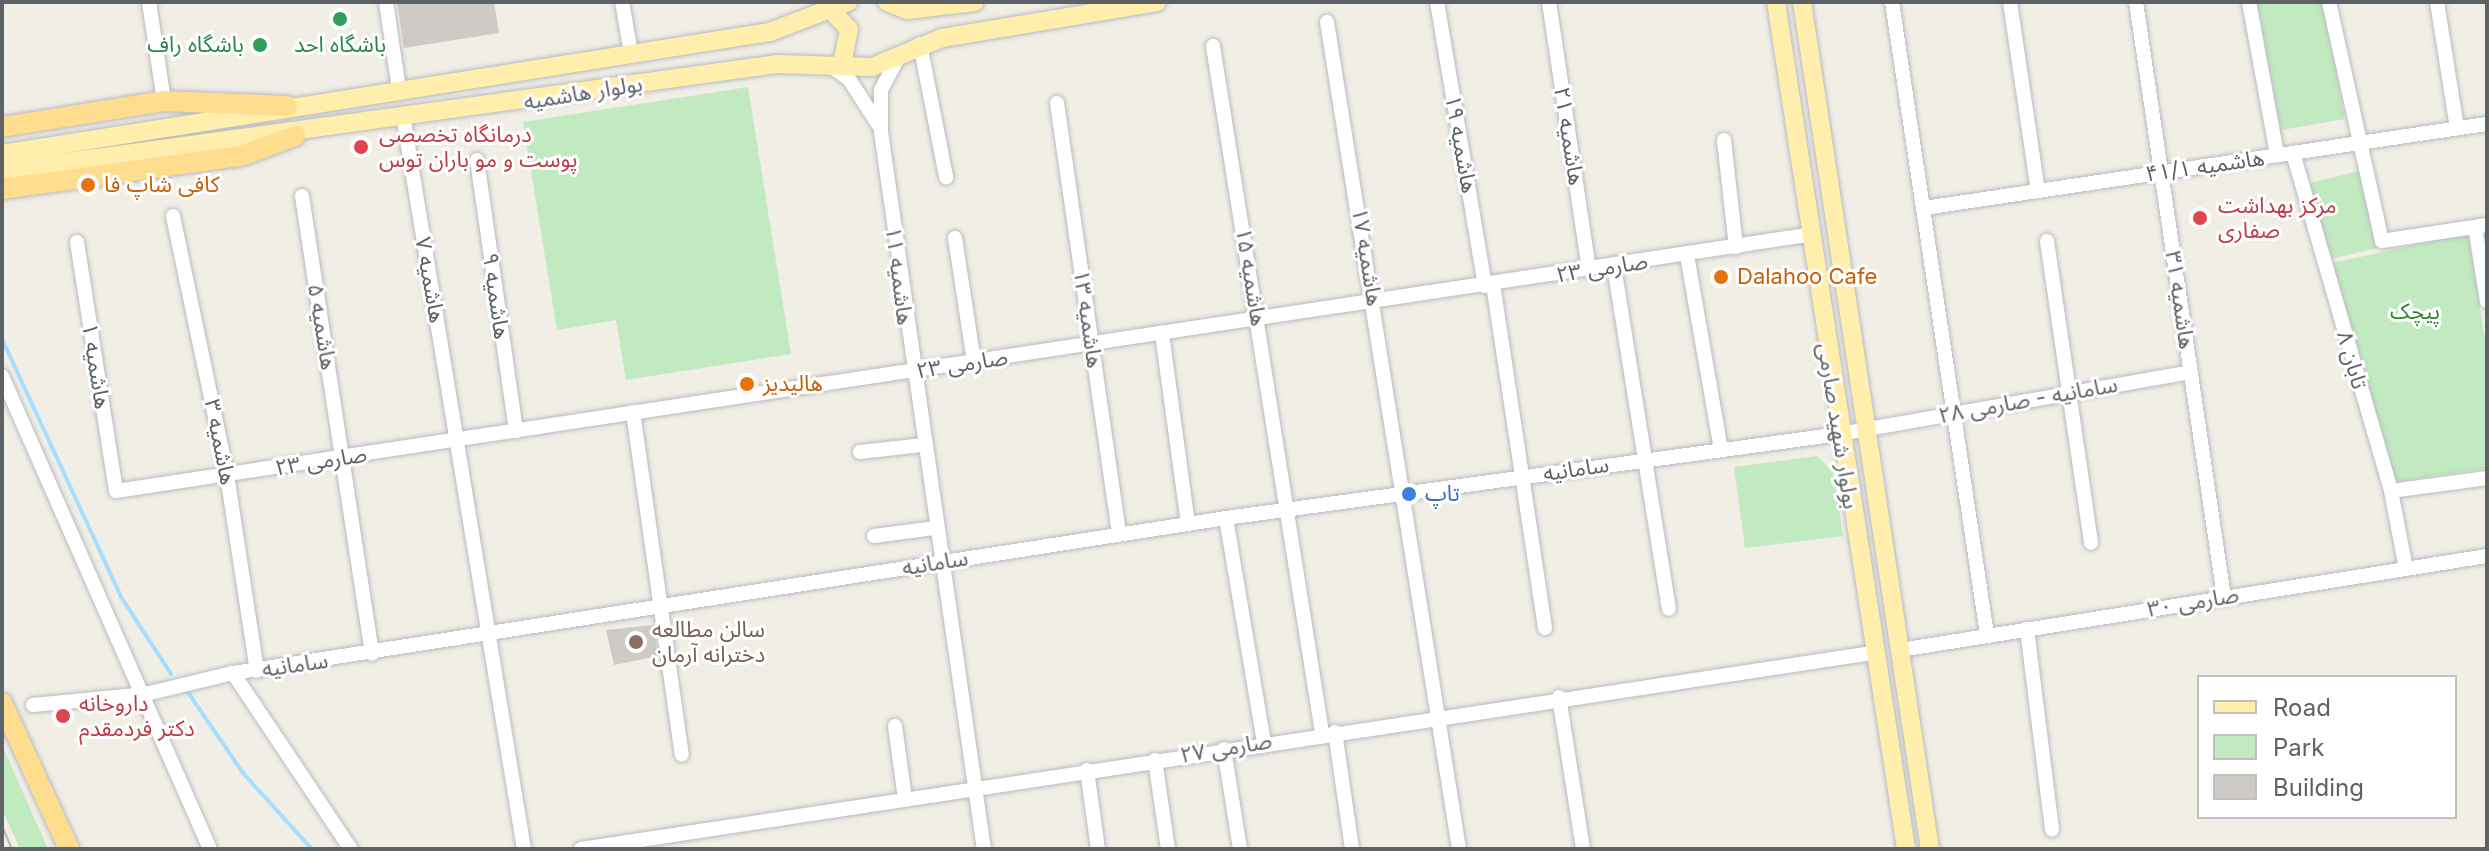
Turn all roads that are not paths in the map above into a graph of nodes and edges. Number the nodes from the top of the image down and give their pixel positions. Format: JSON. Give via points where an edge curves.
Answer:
{"nodes":[{"id":1,"x":149,"y":2,"type":"edge"},
{"id":2,"x":386,"y":2,"type":"edge"},
{"id":3,"x":622,"y":2,"type":"edge"},
{"id":4,"x":891,"y":2,"type":"edge"},
{"id":5,"x":975,"y":2,"type":"edge"},
{"id":6,"x":1157,"y":2,"type":"edge"},
{"id":7,"x":1437,"y":2,"type":"edge"},
{"id":8,"x":1549,"y":2,"type":"edge"},
{"id":9,"x":1776,"y":2,"type":"edge"},
{"id":10,"x":1802,"y":2,"type":"edge"},
{"id":11,"x":1892,"y":2,"type":"edge"},
{"id":12,"x":2010,"y":2,"type":"edge"},
{"id":13,"x":2136,"y":2,"type":"edge"},
{"id":14,"x":2249,"y":2,"type":"edge"},
{"id":15,"x":2329,"y":2,"type":"edge"},
{"id":16,"x":2437,"y":2,"type":"edge"},
{"id":17,"x":830,"y":8,"type":"edge"},
{"id":18,"x":1327,"y":22,"type":"dead end"},
{"id":19,"x":920,"y":44,"type":"junction"},
{"id":20,"x":1213,"y":46,"type":"dead end"},
{"id":21,"x":631,"y":53,"type":"junction"},
{"id":22,"x":901,"y":54,"type":"junction"},
{"id":23,"x":833,"y":64,"type":"junction"},
{"id":24,"x":399,"y":89,"type":"junction"},
{"id":25,"x":164,"y":101,"type":"junction"},
{"id":26,"x":1057,"y":103,"type":"dead end"},
{"id":27,"x":287,"y":106,"type":"junction"},
{"id":28,"x":404,"y":121,"type":"junction"},
{"id":29,"x":2487,"y":124,"type":"edge"},
{"id":30,"x":2,"y":127,"type":"edge"},
{"id":31,"x":2457,"y":128,"type":"junction"},
{"id":32,"x":881,"y":132,"type":"junction"},
{"id":33,"x":295,"y":136,"type":"junction"},
{"id":34,"x":1724,"y":140,"type":"dead end"},
{"id":35,"x":2355,"y":144,"type":"junction"},
{"id":36,"x":2293,"y":153,"type":"junction"},
{"id":37,"x":2,"y":154,"type":"edge"},
{"id":38,"x":2277,"y":155,"type":"junction"},
{"id":39,"x":477,"y":160,"type":"dead end"},
{"id":40,"x":2,"y":171,"type":"edge"},
{"id":41,"x":2161,"y":173,"type":"junction"},
{"id":42,"x":946,"y":177,"type":"dead end"},
{"id":43,"x":2,"y":189,"type":"edge"},
{"id":44,"x":2038,"y":191,"type":"junction"},
{"id":45,"x":302,"y":196,"type":"dead end"},
{"id":46,"x":1924,"y":208,"type":"junction"},
{"id":47,"x":173,"y":216,"type":"dead end"},
{"id":48,"x":2481,"y":226,"type":"edge"},
{"id":49,"x":1807,"y":235,"type":"junction"},
{"id":50,"x":955,"y":238,"type":"dead end"},
{"id":51,"x":2047,"y":241,"type":"dead end"},
{"id":52,"x":77,"y":242,"type":"dead end"},
{"id":53,"x":1736,"y":247,"type":"junction"},
{"id":54,"x":1687,"y":255,"type":"junction"},
{"id":55,"x":1614,"y":266,"type":"junction"},
{"id":56,"x":1589,"y":270,"type":"junction"},
{"id":57,"x":1489,"y":285,"type":"junction"},
{"id":58,"x":2487,"y":301,"type":"edge"},
{"id":59,"x":1374,"y":302,"type":"junction"},
{"id":60,"x":1258,"y":320,"type":"junction"},
{"id":61,"x":1162,"y":334,"type":"junction"},
{"id":62,"x":1091,"y":345,"type":"junction"},
{"id":63,"x":974,"y":362,"type":"junction"},
{"id":64,"x":911,"y":372,"type":"junction"},
{"id":65,"x":2191,"y":372,"type":"junction"},
{"id":66,"x":2,"y":376,"type":"edge"},
{"id":67,"x":2070,"y":392,"type":"junction"},
{"id":68,"x":1954,"y":411,"type":"junction"},
{"id":69,"x":633,"y":412,"type":"junction"},
{"id":70,"x":1866,"y":430,"type":"junction"},
{"id":71,"x":516,"y":431,"type":"junction"},
{"id":72,"x":1840,"y":434,"type":"junction"},
{"id":73,"x":457,"y":440,"type":"junction"},
{"id":74,"x":922,"y":445,"type":"junction"},
{"id":75,"x":1721,"y":449,"type":"junction"},
{"id":76,"x":860,"y":452,"type":"dead end"},
{"id":77,"x":342,"y":457,"type":"junction"},
{"id":78,"x":1645,"y":459,"type":"junction"},
{"id":79,"x":227,"y":475,"type":"junction"},
{"id":80,"x":1522,"y":476,"type":"junction"},
{"id":81,"x":2487,"y":478,"type":"edge"},
{"id":82,"x":116,"y":491,"type":"joint"},
{"id":83,"x":2391,"y":491,"type":"junction"},
{"id":84,"x":1404,"y":493,"type":"junction"},
{"id":85,"x":1287,"y":509,"type":"junction"},
{"id":86,"x":1226,"y":518,"type":"junction"},
{"id":87,"x":1188,"y":523,"type":"junction"},
{"id":88,"x":935,"y":528,"type":"junction"},
{"id":89,"x":1119,"y":534,"type":"junction"},
{"id":90,"x":874,"y":536,"type":"dead end"},
{"id":91,"x":2091,"y":543,"type":"dead end"},
{"id":92,"x":2487,"y":556,"type":"edge"},
{"id":93,"x":940,"y":562,"type":"junction"},
{"id":94,"x":2406,"y":569,"type":"junction"},
{"id":95,"x":2224,"y":597,"type":"junction"},
{"id":96,"x":658,"y":609,"type":"junction"},
{"id":97,"x":1669,"y":609,"type":"dead end"},
{"id":98,"x":1545,"y":628,"type":"dead end"},
{"id":99,"x":2027,"y":629,"type":"junction"},
{"id":100,"x":1987,"y":635,"type":"junction"},
{"id":101,"x":491,"y":637,"type":"junction"},
{"id":102,"x":1900,"y":650,"type":"junction"},
{"id":103,"x":1872,"y":653,"type":"junction"},
{"id":104,"x":372,"y":654,"type":"junction"},
{"id":105,"x":257,"y":671,"type":"junction"},
{"id":106,"x":233,"y":673,"type":"junction"},
{"id":107,"x":146,"y":694,"type":"junction"},
{"id":108,"x":1559,"y":697,"type":"junction"},
{"id":109,"x":2,"y":703,"type":"edge"},
{"id":110,"x":33,"y":705,"type":"dead end"},
{"id":111,"x":1439,"y":715,"type":"junction"},
{"id":112,"x":895,"y":726,"type":"dead end"},
{"id":113,"x":1328,"y":732,"type":"junction"},
{"id":114,"x":1264,"y":743,"type":"junction"},
{"id":115,"x":1224,"y":749,"type":"junction"},
{"id":116,"x":682,"y":755,"type":"dead end"},
{"id":117,"x":1155,"y":760,"type":"junction"},
{"id":118,"x":1087,"y":770,"type":"junction"},
{"id":119,"x":974,"y":788,"type":"junction"},
{"id":120,"x":905,"y":799,"type":"junction"},
{"id":121,"x":2052,"y":829,"type":"dead end"},
{"id":122,"x":69,"y":848,"type":"edge"},
{"id":123,"x":210,"y":849,"type":"edge"},
{"id":124,"x":351,"y":849,"type":"edge"},
{"id":125,"x":524,"y":849,"type":"edge"},
{"id":126,"x":581,"y":849,"type":"edge"},
{"id":127,"x":984,"y":849,"type":"edge"},
{"id":128,"x":1098,"y":849,"type":"edge"},
{"id":129,"x":1168,"y":849,"type":"edge"},
{"id":130,"x":1240,"y":849,"type":"edge"},
{"id":131,"x":1352,"y":849,"type":"edge"},
{"id":132,"x":1459,"y":849,"type":"edge"},
{"id":133,"x":1583,"y":849,"type":"edge"},
{"id":134,"x":1906,"y":849,"type":"edge"},
{"id":135,"x":1930,"y":849,"type":"edge"}],
"edges":[{"from":1,"to":25,"type":"street"},
{"from":2,"to":24,"type":"street"},
{"from":3,"to":21,"type":"street"},
{"from":4,"to":5,"type":"main road","via":[[907,10]]},
{"from":6,"to":19,"type":"main road","name":"بولوار هاشمیه"},
{"from":7,"to":57,"type":"street","name":"هاشمیه ۱۹"},
{"from":8,"to":56,"type":"street","name":"هاشمیه ۲۱"},
{"from":9,"to":49,"type":"main road","name":"بولوار شهید صارمی"},
{"from":10,"to":70,"type":"main road","name":"بولوار شهید صارمی"},
{"from":11,"to":46,"type":"street"},
{"from":12,"to":44,"type":"street"},
{"from":13,"to":41,"type":"street","name":"هاشمیه ۳۱"},
{"from":14,"to":38,"type":"street"},
{"from":15,"to":35,"type":"street"},
{"from":16,"to":31,"type":"street"},
{"from":17,"to":21,"type":"main road","name":"بولوار هاشمیه"},
{"from":17,"to":23,"type":"main road","via":[[852,42]]},
{"from":18,"to":59,"type":"street","name":"هاشمیه ۱۷"},
{"from":19,"to":22,"type":"main road","name":"بولوار هاشمیه"},
{"from":19,"to":42,"type":"street"},
{"from":20,"to":60,"type":"street","name":"هاشمیه ۱۵"},
{"from":21,"to":24,"type":"main road","name":"بولوار هاشمیه"},
{"from":22,"to":23,"type":"main road","name":"بولوار هاشمیه","via":[[872,67]]},
{"from":22,"to":32,"type":"street","via":[[881,90]]},
{"from":23,"to":28,"type":"main road","name":"بولوار هاشمیه"},
{"from":23,"to":32,"type":"street","via":[[869,103]]},
{"from":24,"to":27,"type":"main road","name":"بولوار هاشمیه"},
{"from":25,"to":27,"type":"highway"},
{"from":25,"to":30,"type":"highway"},
{"from":26,"to":62,"type":"street","name":"هاشمیه ۱۳"},
{"from":27,"to":37,"type":"main road","name":"بولوار هاشمیه"},
{"from":28,"to":33,"type":"main road","name":"بولوار هاشمیه"},
{"from":28,"to":73,"type":"street","name":"هاشمیه ۷"},
{"from":29,"to":31,"type":"street","name":"هاشمیه ۴۱/۱"},
{"from":31,"to":35,"type":"street","name":"هاشمیه ۴۱/۱"},
{"from":32,"to":64,"type":"street","name":"هاشمیه ۱۱"},
{"from":33,"to":40,"type":"main road","name":"بولوار هاشمیه"},
{"from":33,"to":43,"type":"highway","via":[[241,156]]},
{"from":34,"to":53,"type":"street"},
{"from":35,"to":36,"type":"street","name":"هاشمیه ۴۱/۱"},
{"from":35,"to":48,"type":"street","via":[[2382,241]]},
{"from":36,"to":38,"type":"street","name":"هاشمیه ۴۱/۱"},
{"from":36,"to":83,"type":"street","name":"تابان ۸"},
{"from":38,"to":41,"type":"street","name":"هاشمیه ۴۱/۱"},
{"from":39,"to":71,"type":"street","name":"هاشمیه ۹"},
{"from":41,"to":44,"type":"street","name":"هاشمیه ۴۱/۱"},
{"from":41,"to":65,"type":"street","name":"هاشمیه ۳۱"},
{"from":44,"to":46,"type":"street","name":"هاشمیه ۴۱/۱"},
{"from":45,"to":77,"type":"street","name":"هاشمیه ۵"},
{"from":46,"to":68,"type":"street"},
{"from":47,"to":79,"type":"street","name":"هاشمیه ۳"},
{"from":48,"to":58,"type":"street"},
{"from":49,"to":53,"type":"street","name":"صارمی ۲۳"},
{"from":49,"to":72,"type":"main road","name":"بولوار شهید صارمی"},
{"from":50,"to":63,"type":"street"},
{"from":51,"to":67,"type":"street"},
{"from":52,"to":82,"type":"street","name":"هاشمیه ۱"},
{"from":53,"to":54,"type":"street","name":"صارمی ۲۳"},
{"from":54,"to":55,"type":"street","name":"صارمی ۲۳"},
{"from":54,"to":75,"type":"street"},
{"from":55,"to":56,"type":"street","name":"صارمی ۲۳"},
{"from":55,"to":78,"type":"street"},
{"from":56,"to":57,"type":"street","name":"صارمی ۲۳"},
{"from":57,"to":59,"type":"street","name":"صارمی ۲۳"},
{"from":57,"to":80,"type":"street","name":"هاشمیه ۱۹"},
{"from":59,"to":60,"type":"street","name":"صارمی ۲۳"},
{"from":59,"to":84,"type":"street","name":"هاشمیه ۱۷"},
{"from":60,"to":61,"type":"street","name":"صارمی ۲۳"},
{"from":60,"to":85,"type":"street","name":"هاشمیه ۱۵"},
{"from":61,"to":62,"type":"street","name":"صارمی ۲۳"},
{"from":61,"to":87,"type":"street"},
{"from":62,"to":63,"type":"street","name":"صارمی ۲۳"},
{"from":62,"to":89,"type":"street","name":"هاشمیه ۱۳"},
{"from":63,"to":64,"type":"street","name":"صارمی ۲۳"},
{"from":64,"to":69,"type":"street","name":"صارمی ۲۳"},
{"from":64,"to":74,"type":"street","name":"هاشمیه ۱۱"},
{"from":65,"to":67,"type":"street","name":"سامانیه - صارمی ۲۸"},
{"from":65,"to":95,"type":"street","name":"هاشمیه ۳۱"},
{"from":66,"to":107,"type":"street"},
{"from":67,"to":68,"type":"street","name":"سامانیه - صارمی ۲۸"},
{"from":67,"to":91,"type":"street"},
{"from":68,"to":70,"type":"street","name":"سامانیه - صارمی ۲۸"},
{"from":68,"to":100,"type":"street"},
{"from":69,"to":71,"type":"street","name":"صارمی ۲۳"},
{"from":69,"to":96,"type":"street"},
{"from":70,"to":72,"type":"street","name":"سامانیه - صارمی ۲۸"},
{"from":70,"to":102,"type":"main road","name":"بولوار شهید صارمی"},
{"from":71,"to":73,"type":"street","name":"صارمی ۲۳"},
{"from":72,"to":75,"type":"street","name":"سامانیه"},
{"from":72,"to":103,"type":"main road","name":"بولوار شهید صارمی"},
{"from":73,"to":77,"type":"street","name":"صارمی ۲۳"},
{"from":73,"to":101,"type":"street","name":"هاشمیه ۷"},
{"from":74,"to":76,"type":"street"},
{"from":74,"to":88,"type":"street","name":"هاشمیه ۱۱"},
{"from":75,"to":78,"type":"street","name":"سامانیه"},
{"from":77,"to":79,"type":"street","name":"صارمی ۲۳"},
{"from":77,"to":104,"type":"street","name":"هاشمیه ۵"},
{"from":78,"to":80,"type":"street","name":"سامانیه"},
{"from":78,"to":97,"type":"street"},
{"from":79,"to":82,"type":"street","name":"صارمی ۲۳"},
{"from":79,"to":105,"type":"street","name":"هاشمیه ۳"},
{"from":80,"to":84,"type":"street","name":"سامانیه"},
{"from":80,"to":98,"type":"street","name":"هاشمیه ۱۹"},
{"from":81,"to":83,"type":"street"},
{"from":83,"to":94,"type":"street","name":"تابان ۸"},
{"from":84,"to":85,"type":"street","name":"سامانیه"},
{"from":84,"to":111,"type":"street","name":"هاشمیه ۱۷"},
{"from":85,"to":86,"type":"street","name":"سامانیه"},
{"from":85,"to":113,"type":"street","name":"هاشمیه ۱۵"},
{"from":86,"to":87,"type":"street","name":"سامانیه"},
{"from":86,"to":114,"type":"street"},
{"from":87,"to":89,"type":"street","name":"سامانیه"},
{"from":88,"to":90,"type":"street"},
{"from":88,"to":93,"type":"street","name":"هاشمیه ۱۱"},
{"from":89,"to":93,"type":"street","name":"سامانیه"},
{"from":92,"to":94,"type":"street","name":"صارمی ۳۰"},
{"from":93,"to":96,"type":"street","name":"سامانیه"},
{"from":93,"to":119,"type":"street","name":"هاشمیه ۱۱"},
{"from":94,"to":95,"type":"street","name":"صارمی ۳۰"},
{"from":95,"to":99,"type":"street","name":"صارمی ۳۰"},
{"from":96,"to":101,"type":"street","name":"سامانیه"},
{"from":96,"to":116,"type":"street"},
{"from":99,"to":100,"type":"street","name":"صارمی ۳۰"},
{"from":99,"to":121,"type":"street"},
{"from":100,"to":102,"type":"street","name":"صارمی ۳۰"},
{"from":101,"to":104,"type":"street","name":"سامانیه"},
{"from":101,"to":125,"type":"street","name":"هاشمیه ۷"},
{"from":102,"to":135,"type":"main road","name":"بولوار شهید صارمی"},
{"from":103,"to":108,"type":"street","name":"صارمی ۲۷"},
{"from":103,"to":134,"type":"main road","name":"بولوار شهید صارمی"},
{"from":104,"to":105,"type":"street","name":"سامانیه"},
{"from":105,"to":106,"type":"street","name":"سامانیه"},
{"from":106,"to":107,"type":"street","name":"سامانیه"},
{"from":106,"to":124,"type":"street"},
{"from":107,"to":110,"type":"street","name":"سامانیه"},
{"from":107,"to":123,"type":"street"},
{"from":108,"to":111,"type":"street","name":"صارمی ۲۷"},
{"from":108,"to":133,"type":"street"},
{"from":109,"to":122,"type":"highway"},
{"from":111,"to":113,"type":"street","name":"صارمی ۲۷"},
{"from":111,"to":132,"type":"street","name":"هاشمیه ۱۷"},
{"from":112,"to":120,"type":"street"},
{"from":113,"to":114,"type":"street","name":"صارمی ۲۷"},
{"from":113,"to":131,"type":"street","name":"هاشمیه ۱۵"},
{"from":114,"to":115,"type":"street","name":"صارمی ۲۷"},
{"from":115,"to":117,"type":"street","name":"صارمی ۲۷"},
{"from":115,"to":130,"type":"street"},
{"from":117,"to":118,"type":"street","name":"صارمی ۲۷"},
{"from":117,"to":129,"type":"street"},
{"from":118,"to":119,"type":"street","name":"صارمی ۲۷"},
{"from":118,"to":128,"type":"street"},
{"from":119,"to":120,"type":"street","name":"صارمی ۲۷"},
{"from":119,"to":127,"type":"street","name":"هاشمیه ۱۱"},
{"from":120,"to":126,"type":"street","name":"صارمی ۲۷"}]}
